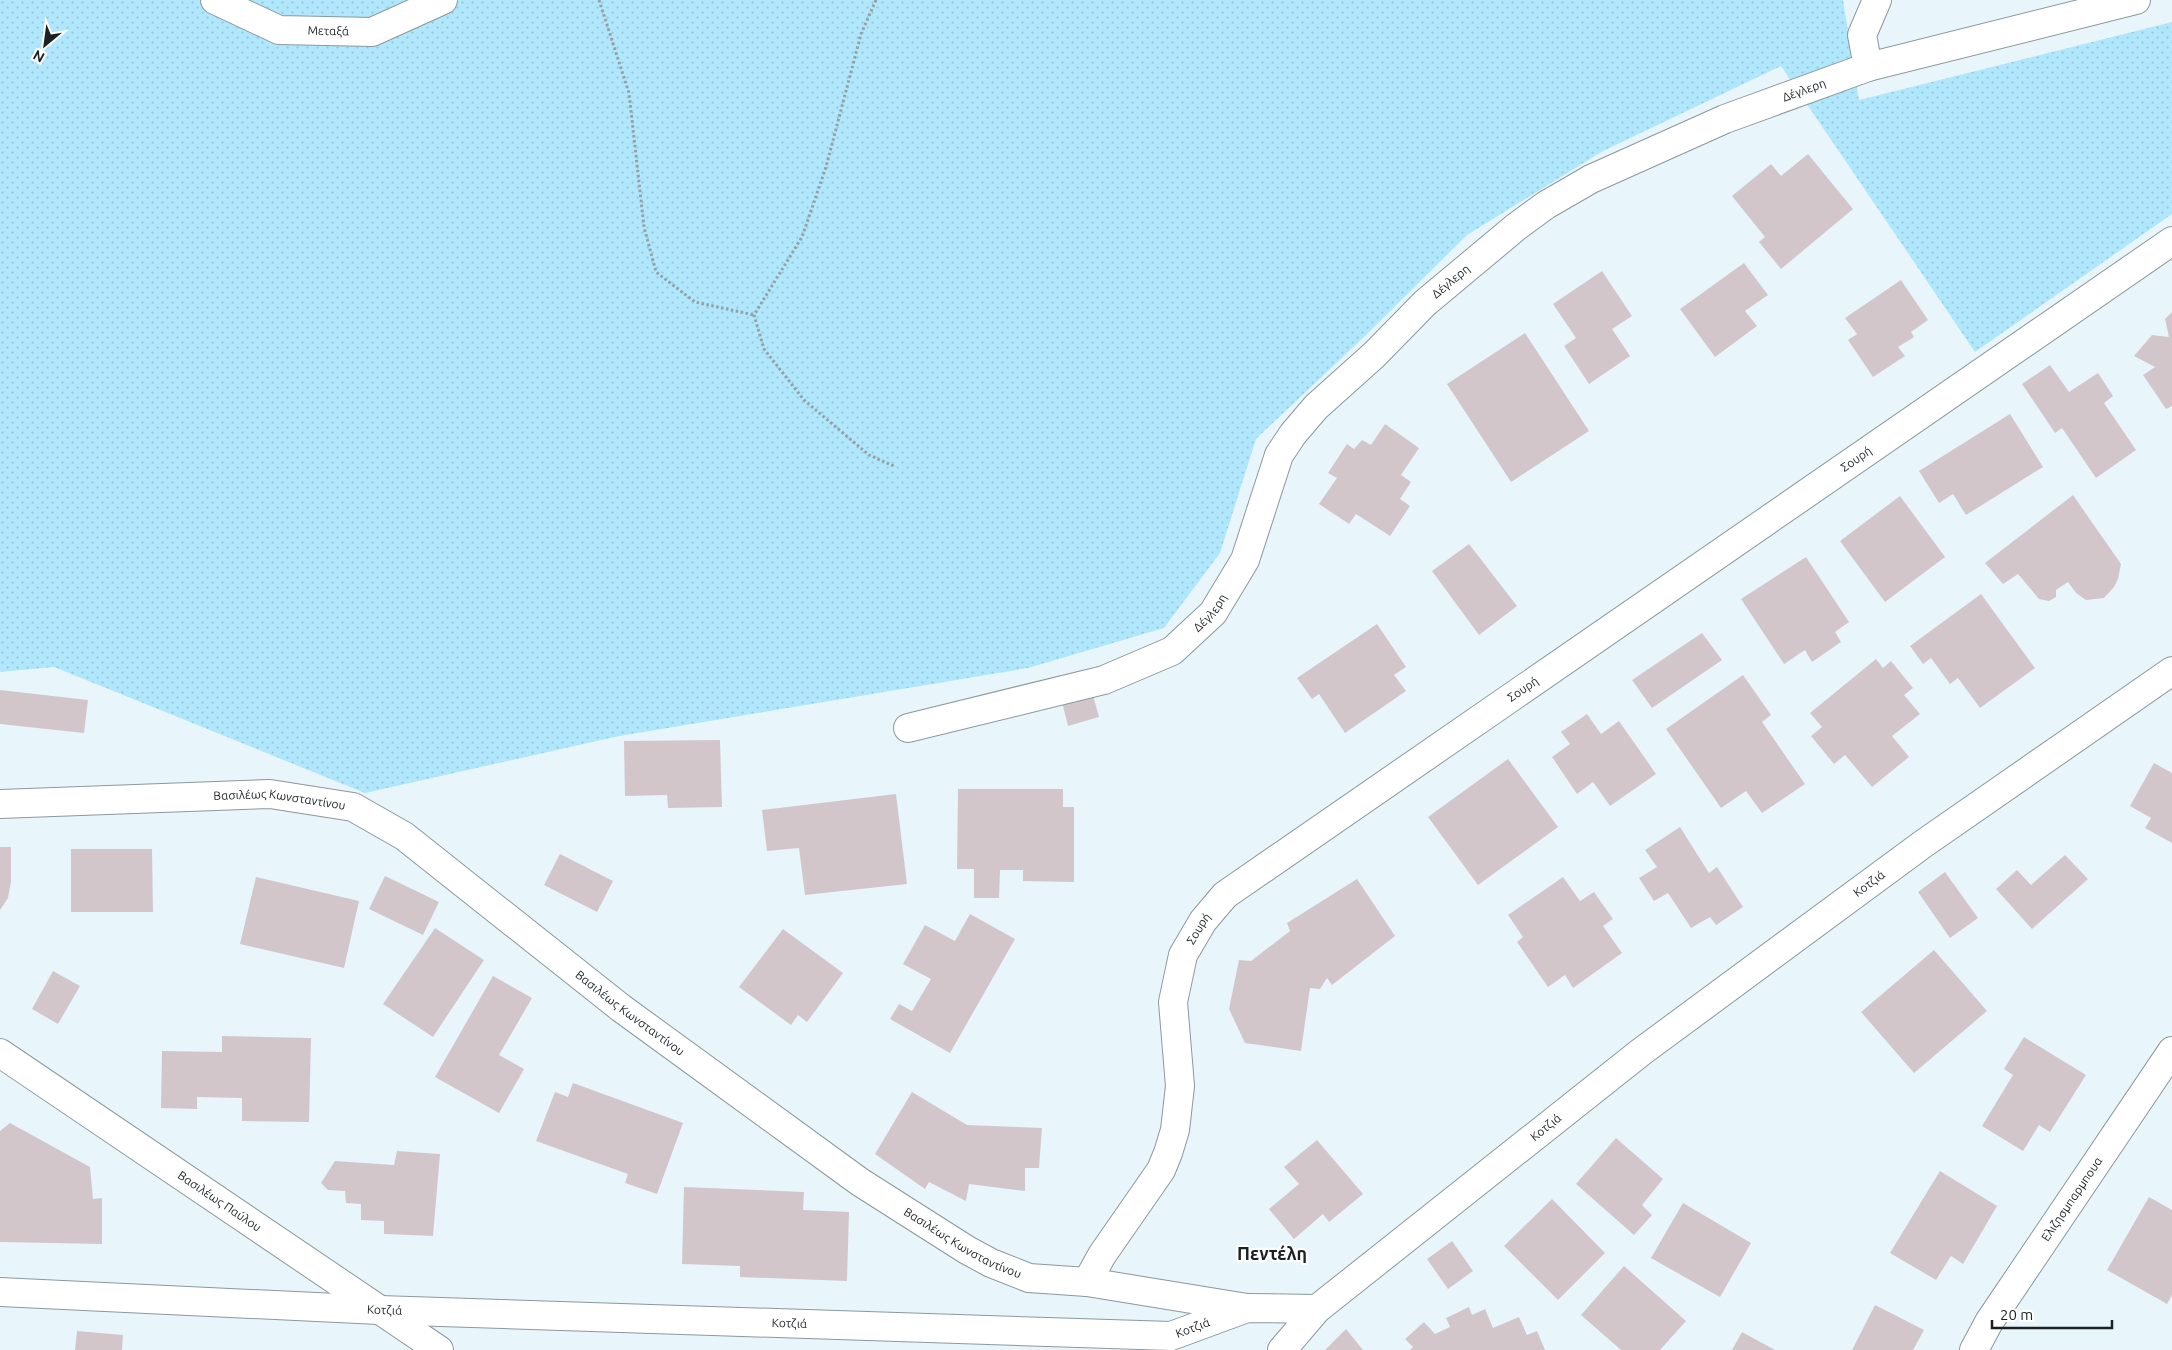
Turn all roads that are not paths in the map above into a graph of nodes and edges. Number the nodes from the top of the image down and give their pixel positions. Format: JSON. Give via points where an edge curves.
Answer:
{"nodes":[{"id":1,"x":214,"y":0,"type":"edge"},
{"id":2,"x":443,"y":0,"type":"edge"},
{"id":3,"x":1878,"y":0,"type":"edge"},
{"id":4,"x":2136,"y":0,"type":"edge"},
{"id":5,"x":1868,"y":67,"type":"junction"},
{"id":6,"x":2172,"y":242,"type":"edge"},
{"id":7,"x":2172,"y":671,"type":"edge"},
{"id":8,"x":908,"y":728,"type":"dead end"},
{"id":9,"x":0,"y":804,"type":"edge"},
{"id":10,"x":2172,"y":1051,"type":"edge"},
{"id":11,"x":0,"y":1053,"type":"edge"},
{"id":12,"x":1087,"y":1282,"type":"junction"},
{"id":13,"x":0,"y":1292,"type":"edge"},
{"id":14,"x":1248,"y":1308,"type":"junction"},
{"id":15,"x":379,"y":1310,"type":"junction"},
{"id":16,"x":1317,"y":1310,"type":"junction"},
{"id":17,"x":439,"y":1350,"type":"edge"},
{"id":18,"x":1282,"y":1350,"type":"edge"},
{"id":19,"x":1974,"y":1350,"type":"edge"}],
"edges":[{"from":1,"to":2,"type":"street","name":"Μεταξά","via":[[279,30],[372,32]]},
{"from":3,"to":5,"type":"street","via":[[1862,35]]},
{"from":4,"to":5,"type":"street","name":"Δέγλερη"},
{"from":5,"to":8,"type":"street","name":"Δέγλερη","via":[[1725,119],[1591,179],[1516,227],[1425,303],[1374,355],[1316,406],[1293,434],[1279,455],[1245,560],[1214,613],[1172,651],[1104,680]]},
{"from":6,"to":12,"type":"street","name":"Σουρή","via":[[1225,895],[1203,920],[1183,955],[1173,1002],[1180,1086],[1175,1130],[1168,1153],[1161,1170],[1107,1247]]},
{"from":7,"to":16,"type":"street","name":"Κοτζιά","via":[[1923,844],[1641,1052]]},
{"from":9,"to":12,"type":"street","name":"Βασιλέως Κωνσταντίνου","via":[[270,794],[353,807],[404,836],[621,1008],[860,1182],[991,1263],[1029,1278]]},
{"from":10,"to":19,"type":"street","name":"Ελιζησμπαρμπουα","via":[[1989,1322]]},
{"from":11,"to":15,"type":"street","name":"Βασιλέως Παύλου"},
{"from":12,"to":14,"type":"street","name":"Βασιλέως Κωνσταντίνου"},
{"from":13,"to":15,"type":"street","name":"Κοτζιά"},
{"from":14,"to":15,"type":"street","name":"Κοτζιά","via":[[1172,1336]]},
{"from":14,"to":16,"type":"street","name":"Κοτζιά"},
{"from":15,"to":17,"type":"street","name":"Βασιλέως Παύλου"},
{"from":16,"to":18,"type":"street"}]}
